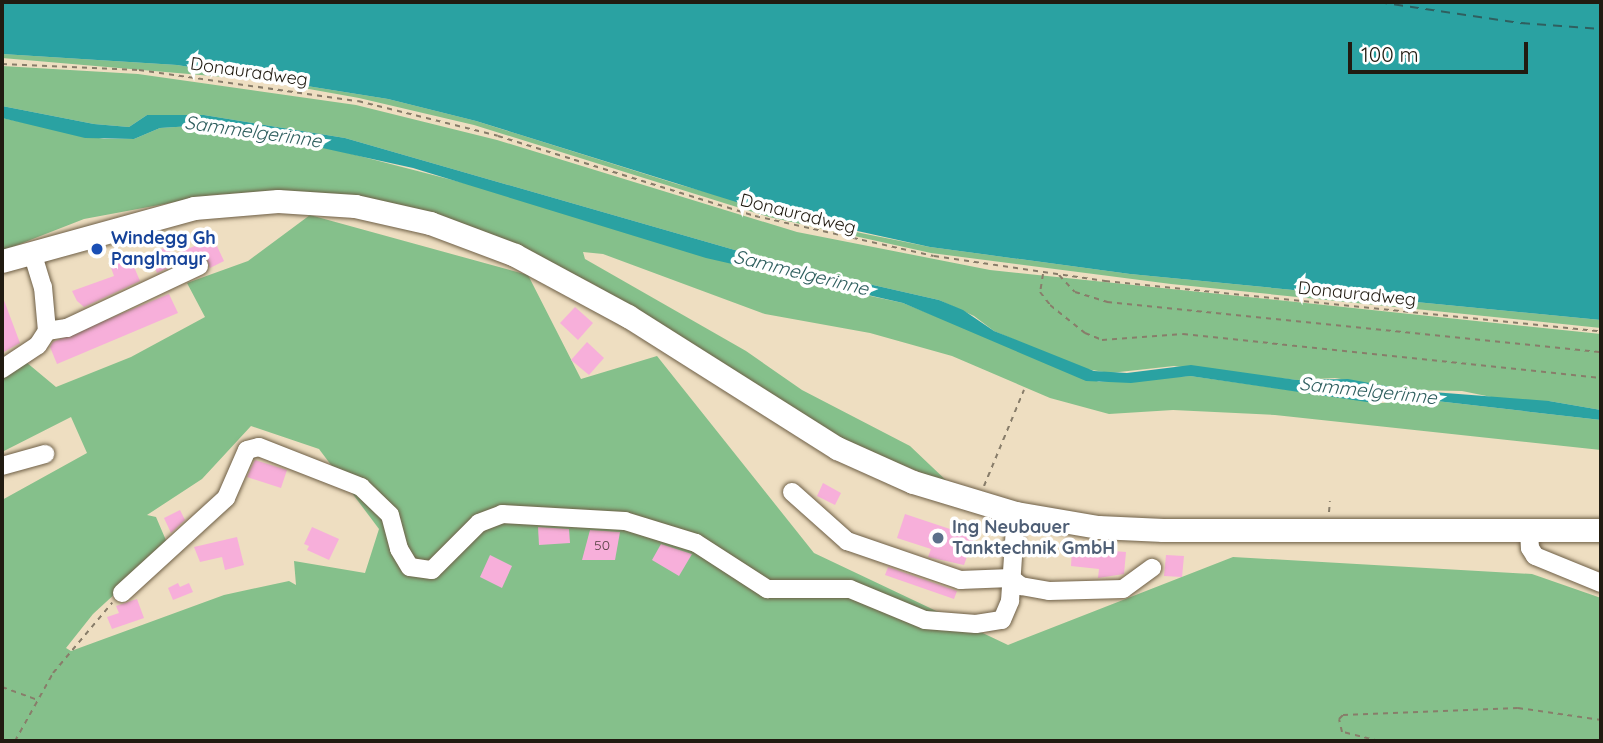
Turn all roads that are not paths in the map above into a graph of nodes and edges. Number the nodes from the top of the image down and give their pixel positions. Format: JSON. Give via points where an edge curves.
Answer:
{"nodes":[{"id":1,"x":32,"y":252,"type":"junction"},
{"id":2,"x":2,"y":261,"type":"edge"},
{"id":3,"x":199,"y":266,"type":"dead end"},
{"id":4,"x":47,"y":331,"type":"junction"},
{"id":5,"x":2,"y":369,"type":"edge"},
{"id":6,"x":45,"y":454,"type":"dead end"},
{"id":7,"x":2,"y":466,"type":"edge"},
{"id":8,"x":792,"y":492,"type":"dead end"},
{"id":9,"x":1016,"y":513,"type":"junction"},
{"id":10,"x":1529,"y":530,"type":"junction"},
{"id":11,"x":1601,"y":530,"type":"edge"},
{"id":12,"x":1152,"y":569,"type":"dead end"},
{"id":13,"x":1011,"y":578,"type":"junction"},
{"id":14,"x":1600,"y":585,"type":"edge"},
{"id":15,"x":122,"y":593,"type":"road end"}],
"edges":[{"from":1,"to":2,"type":"main road"},
{"from":1,"to":4,"type":"street","via":[[43,287]]},
{"from":1,"to":9,"type":"main road","via":[[148,218],[219,204],[308,201],[408,217],[483,242],[574,284],[837,448],[913,482]]},
{"from":3,"to":4,"type":"street","via":[[67,328]]},
{"from":4,"to":5,"type":"street","via":[[38,345]]},
{"from":6,"to":7,"type":"street"},
{"from":8,"to":13,"type":"street","via":[[847,541],[960,580]]},
{"from":9,"to":10,"type":"main road","via":[[1098,527],[1163,530]]},
{"from":9,"to":13,"type":"street"},
{"from":10,"to":11,"type":"main road"},
{"from":10,"to":14,"type":"street","via":[[1535,556]]},
{"from":12,"to":13,"type":"street","via":[[1123,589],[1033,590]]},
{"from":13,"to":15,"type":"street","via":[[1008,611],[1002,620],[976,624],[925,620],[850,589],[767,589],[696,543],[642,523],[538,514],[502,514],[479,523],[432,570],[410,567],[398,550],[390,515],[361,487],[259,447],[247,450],[226,498]]}]}
